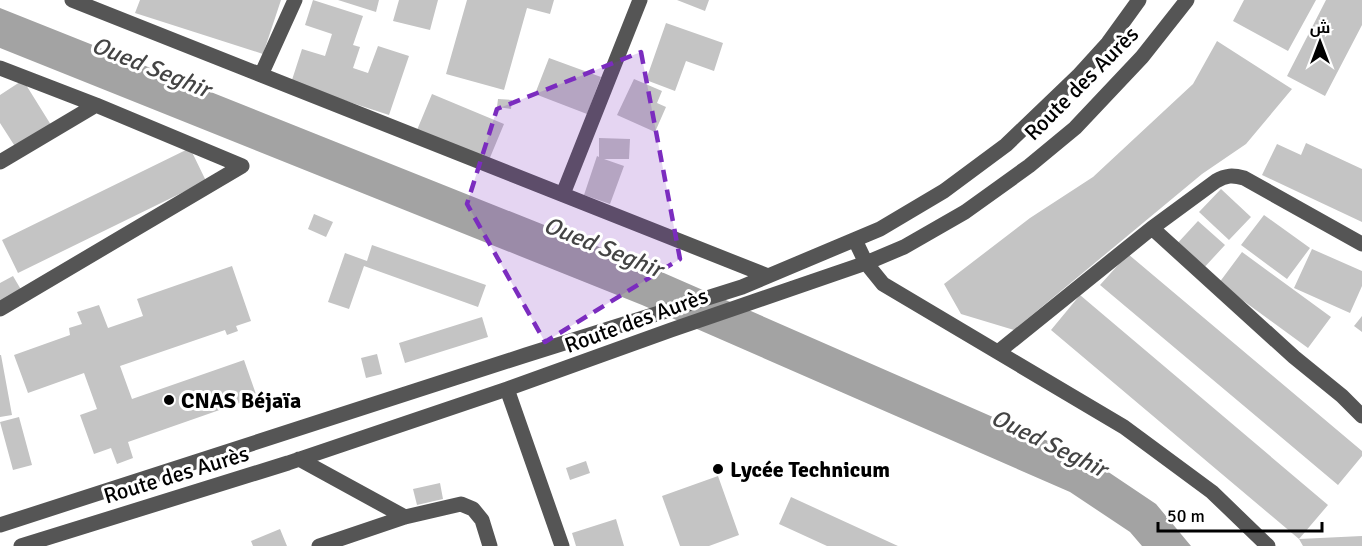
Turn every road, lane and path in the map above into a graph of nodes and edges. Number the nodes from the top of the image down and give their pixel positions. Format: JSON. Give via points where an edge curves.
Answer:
{"nodes":[{"id":1,"x":72,"y":0,"type":"edge"},
{"id":2,"x":295,"y":0,"type":"edge"},
{"id":3,"x":640,"y":0,"type":"edge"},
{"id":4,"x":1139,"y":0,"type":"edge"},
{"id":5,"x":1187,"y":0,"type":"edge"},
{"id":6,"x":0,"y":68,"type":"edge"},
{"id":7,"x":261,"y":75,"type":"junction"},
{"id":8,"x":96,"y":105,"type":"junction"},
{"id":9,"x":0,"y":162,"type":"edge"},
{"id":10,"x":562,"y":194,"type":"junction"},
{"id":11,"x":1152,"y":228,"type":"junction"},
{"id":12,"x":855,"y":240,"type":"junction"},
{"id":13,"x":1362,"y":244,"type":"edge"},
{"id":14,"x":866,"y":263,"type":"junction"},
{"id":15,"x":768,"y":276,"type":"junction"},
{"id":16,"x":0,"y":309,"type":"edge"},
{"id":17,"x":998,"y":352,"type":"junction"},
{"id":18,"x":507,"y":389,"type":"junction"},
{"id":19,"x":1362,"y":416,"type":"edge"},
{"id":20,"x":299,"y":459,"type":"junction"},
{"id":21,"x":405,"y":517,"type":"junction"},
{"id":22,"x":0,"y":525,"type":"edge"},
{"id":23,"x":21,"y":546,"type":"edge"},
{"id":24,"x":319,"y":546,"type":"edge"},
{"id":25,"x":490,"y":546,"type":"edge"},
{"id":26,"x":562,"y":546,"type":"edge"},
{"id":27,"x":1268,"y":546,"type":"edge"}],
"edges":[{"from":1,"to":7,"type":"street"},
{"from":2,"to":7,"type":"street"},
{"from":3,"to":10,"type":"street"},
{"from":4,"to":12,"type":"street","name":"Route des Aurès","via":[[1078,76],[1006,145],[944,191]]},
{"from":5,"to":14,"type":"street","name":"Route des Aurès","via":[[1142,57],[1075,128],[1029,166],[965,212],[904,247]]},
{"from":6,"to":8,"type":"street"},
{"from":7,"to":10,"type":"street"},
{"from":8,"to":9,"type":"street"},
{"from":8,"to":16,"type":"street","via":[[242,166]]},
{"from":10,"to":15,"type":"street"},
{"from":11,"to":13,"type":"street","via":[[1216,181],[1234,176]]},
{"from":11,"to":17,"type":"street"},
{"from":11,"to":19,"type":"street"},
{"from":12,"to":14,"type":"street"},
{"from":12,"to":15,"type":"street","name":"Route des Aurès"},
{"from":14,"to":17,"type":"street","via":[[883,284]]},
{"from":14,"to":18,"type":"street","name":"Route des Aurès"},
{"from":15,"to":22,"type":"street","name":"Route des Aurès"},
{"from":17,"to":27,"type":"street","via":[[1124,427],[1212,492]]},
{"from":18,"to":20,"type":"street","name":"Route des Aurès"},
{"from":18,"to":26,"type":"street"},
{"from":20,"to":21,"type":"street"},
{"from":20,"to":23,"type":"street","name":"Route des Aurès"},
{"from":21,"to":24,"type":"street"},
{"from":21,"to":25,"type":"street","via":[[461,504],[473,509],[482,520]]}]}
